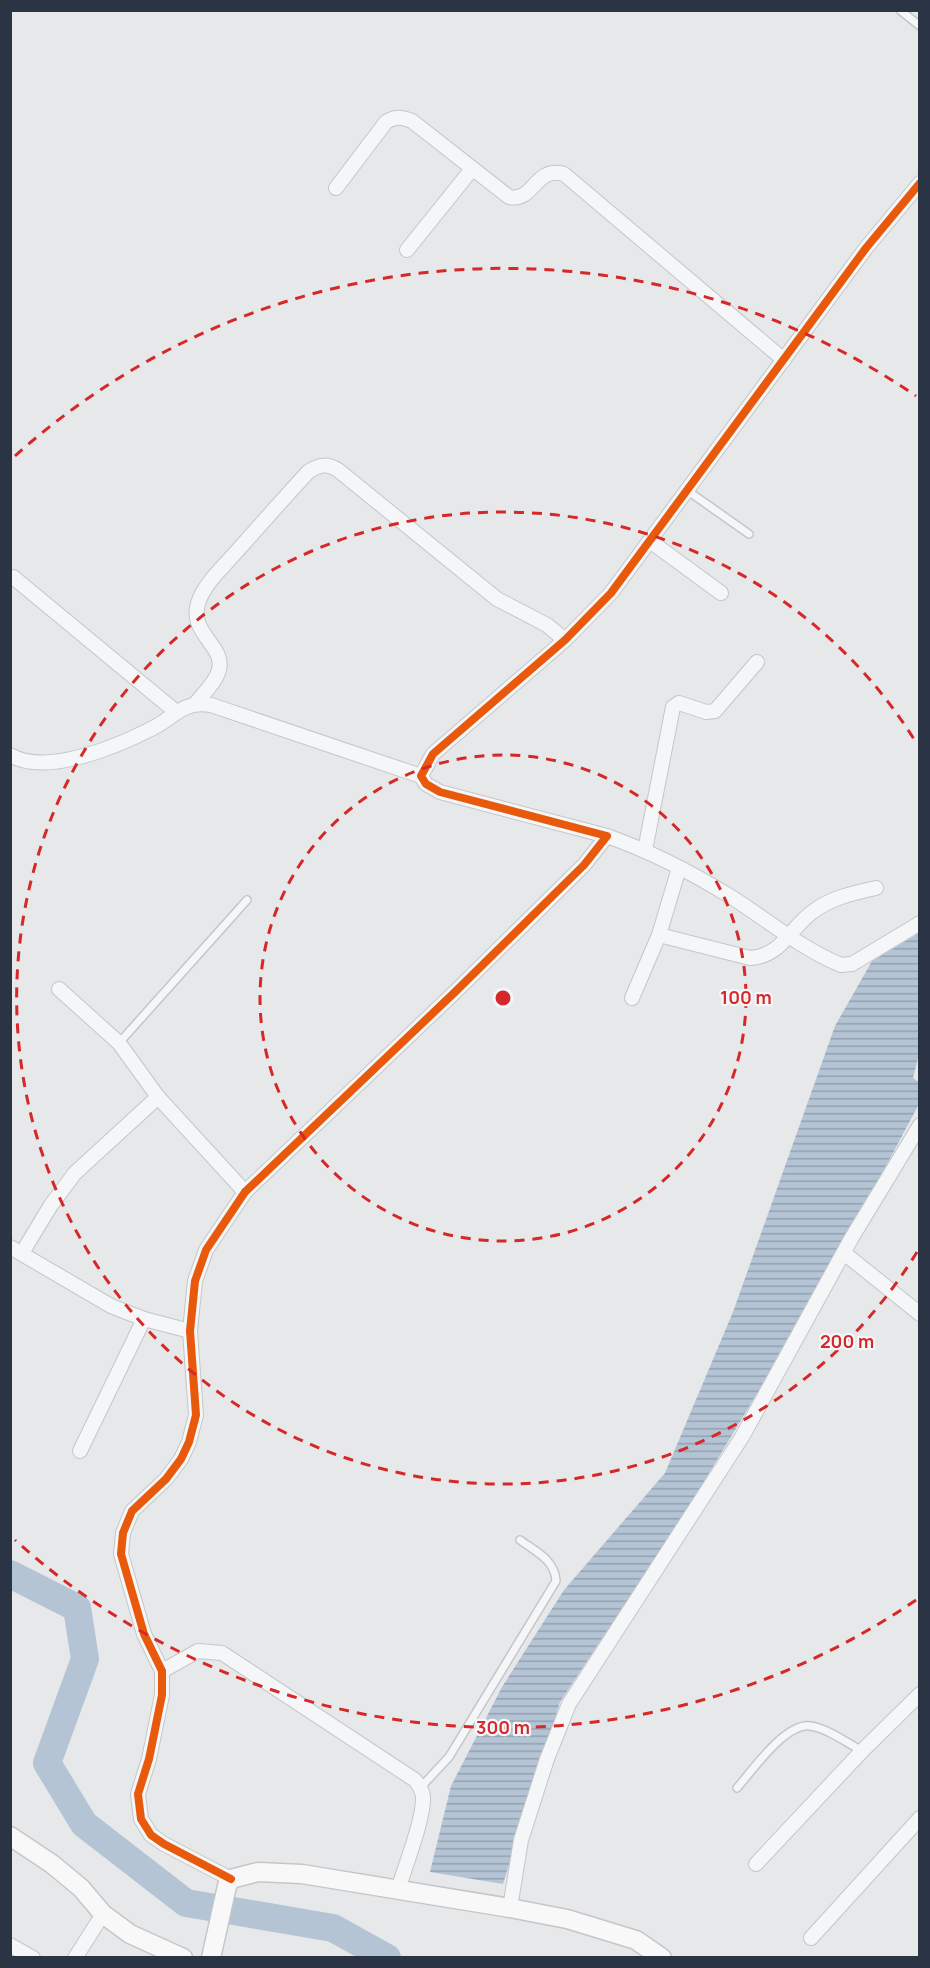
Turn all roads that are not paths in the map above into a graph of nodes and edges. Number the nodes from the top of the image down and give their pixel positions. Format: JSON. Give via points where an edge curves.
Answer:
{"nodes":[{"id":1,"x":900,"y":10,"type":"edge"},
{"id":2,"x":918,"y":23,"type":"edge"},
{"id":3,"x":472,"y":169,"type":"junction"},
{"id":4,"x":920,"y":183,"type":"edge"},
{"id":5,"x":336,"y":188,"type":"dead end"},
{"id":6,"x":407,"y":250,"type":"dead end"},
{"id":7,"x":784,"y":360,"type":"junction"},
{"id":8,"x":688,"y":491,"type":"junction"},
{"id":9,"x":749,"y":534,"type":"dead end"},
{"id":10,"x":650,"y":541,"type":"junction"},
{"id":11,"x":13,"y":577,"type":"dead end"},
{"id":12,"x":722,"y":593,"type":"dead end"},
{"id":13,"x":565,"y":640,"type":"junction"},
{"id":14,"x":757,"y":662,"type":"dead end"},
{"id":15,"x":196,"y":703,"type":"junction"},
{"id":16,"x":175,"y":711,"type":"junction"},
{"id":17,"x":10,"y":755,"type":"edge"},
{"id":18,"x":421,"y":776,"type":"junction"},
{"id":19,"x":607,"y":836,"type":"junction"},
{"id":20,"x":645,"y":850,"type":"junction"},
{"id":21,"x":679,"y":868,"type":"junction"},
{"id":22,"x":876,"y":888,"type":"dead end"},
{"id":23,"x":247,"y":900,"type":"dead end"},
{"id":24,"x":920,"y":923,"type":"edge"},
{"id":25,"x":659,"y":936,"type":"junction"},
{"id":26,"x":788,"y":936,"type":"junction"},
{"id":27,"x":59,"y":989,"type":"dead end"},
{"id":28,"x":632,"y":998,"type":"dead end"},
{"id":29,"x":119,"y":1043,"type":"junction"},
{"id":30,"x":158,"y":1097,"type":"junction"},
{"id":31,"x":920,"y":1125,"type":"edge"},
{"id":32,"x":915,"y":1145,"type":"edge"},
{"id":33,"x":245,"y":1192,"type":"junction"},
{"id":34,"x":16,"y":1250,"type":"edge"},
{"id":35,"x":844,"y":1253,"type":"junction"},
{"id":36,"x":920,"y":1314,"type":"edge"},
{"id":37,"x":144,"y":1319,"type":"junction"},
{"id":38,"x":190,"y":1331,"type":"junction"},
{"id":39,"x":80,"y":1451,"type":"dead end"},
{"id":40,"x":520,"y":1539,"type":"dead end"},
{"id":41,"x":162,"y":1671,"type":"junction"},
{"id":42,"x":920,"y":1694,"type":"edge"},
{"id":43,"x":862,"y":1751,"type":"junction"},
{"id":44,"x":421,"y":1787,"type":"junction"},
{"id":45,"x":737,"y":1788,"type":"dead end"},
{"id":46,"x":918,"y":1822,"type":"edge"},
{"id":47,"x":10,"y":1836,"type":"edge"},
{"id":48,"x":756,"y":1864,"type":"dead end"},
{"id":49,"x":229,"y":1882,"type":"junction"},
{"id":50,"x":406,"y":1891,"type":"junction"},
{"id":51,"x":503,"y":1907,"type":"junction"},
{"id":52,"x":103,"y":1914,"type":"junction"},
{"id":53,"x":811,"y":1938,"type":"dead end"},
{"id":54,"x":10,"y":1945,"type":"edge"},
{"id":55,"x":213,"y":1951,"type":"edge"},
{"id":56,"x":33,"y":1958,"type":"edge"},
{"id":57,"x":75,"y":1958,"type":"edge"},
{"id":58,"x":183,"y":1958,"type":"edge"},
{"id":59,"x":662,"y":1958,"type":"edge"}],
"edges":[{"from":1,"to":2,"type":"lane"},
{"from":3,"to":5,"type":"street","via":[[412,121],[393,118]]},
{"from":3,"to":6,"type":"street"},
{"from":3,"to":7,"type":"street","via":[[517,199],[546,173],[564,174]]},
{"from":4,"to":7,"type":"street","via":[[866,248]]},
{"from":7,"to":8,"type":"street"},
{"from":8,"to":9,"type":"lane"},
{"from":8,"to":10,"type":"street"},
{"from":10,"to":12,"type":"street"},
{"from":10,"to":13,"type":"street","via":[[611,593]]},
{"from":11,"to":16,"type":"street"},
{"from":13,"to":15,"type":"street","via":[[547,624],[497,598],[338,470],[320,465],[309,471],[200,597],[198,626],[218,653],[220,666]]},
{"from":13,"to":18,"type":"street","via":[[432,754]]},
{"from":14,"to":20,"type":"street","via":[[715,711],[679,703],[673,707]]},
{"from":15,"to":16,"type":"street"},
{"from":15,"to":18,"type":"street"},
{"from":16,"to":17,"type":"street","via":[[157,726],[120,745],[72,759],[38,762]]},
{"from":18,"to":19,"type":"street","via":[[440,792]]},
{"from":19,"to":20,"type":"street"},
{"from":19,"to":33,"type":"street","via":[[584,865],[455,992]]},
{"from":20,"to":21,"type":"street"},
{"from":21,"to":25,"type":"street"},
{"from":21,"to":26,"type":"street","via":[[728,895]]},
{"from":22,"to":26,"type":"street","via":[[824,904]]},
{"from":23,"to":29,"type":"lane"},
{"from":24,"to":26,"type":"street","via":[[852,964],[841,965]]},
{"from":25,"to":26,"type":"street","via":[[750,958],[775,951]]},
{"from":25,"to":28,"type":"street"},
{"from":27,"to":29,"type":"street"},
{"from":29,"to":30,"type":"street"},
{"from":30,"to":33,"type":"street"},
{"from":30,"to":34,"type":"street","via":[[75,1173]]},
{"from":31,"to":32,"type":"street"},
{"from":32,"to":35,"type":"street"},
{"from":33,"to":38,"type":"street","via":[[206,1250],[195,1281]]},
{"from":34,"to":37,"type":"street","via":[[111,1306]]},
{"from":35,"to":36,"type":"street"},
{"from":35,"to":51,"type":"street","via":[[742,1437],[569,1704],[547,1759]]},
{"from":37,"to":38,"type":"street"},
{"from":37,"to":39,"type":"street"},
{"from":38,"to":41,"type":"street","via":[[196,1415],[189,1442],[166,1479],[132,1511],[123,1533],[121,1554],[144,1634]]},
{"from":40,"to":44,"type":"lane","via":[[550,1562],[556,1581],[448,1757]]},
{"from":41,"to":44,"type":"street","via":[[198,1651],[222,1653]]},
{"from":41,"to":49,"type":"street","via":[[162,1695],[138,1794],[141,1819],[151,1835],[164,1845]]},
{"from":42,"to":43,"type":"street"},
{"from":43,"to":45,"type":"lane","via":[[811,1726],[796,1728],[785,1734]]},
{"from":43,"to":48,"type":"street"},
{"from":44,"to":50,"type":"street","via":[[421,1811]]},
{"from":46,"to":53,"type":"street"},
{"from":47,"to":52,"type":"street","via":[[81,1888]]},
{"from":49,"to":50,"type":"street","via":[[258,1872],[302,1874]]},
{"from":49,"to":55,"type":"street"},
{"from":50,"to":51,"type":"street"},
{"from":51,"to":59,"type":"street","via":[[567,1919],[636,1940]]},
{"from":52,"to":57,"type":"street"},
{"from":52,"to":58,"type":"street","via":[[130,1934]]},
{"from":54,"to":56,"type":"street"}]}
